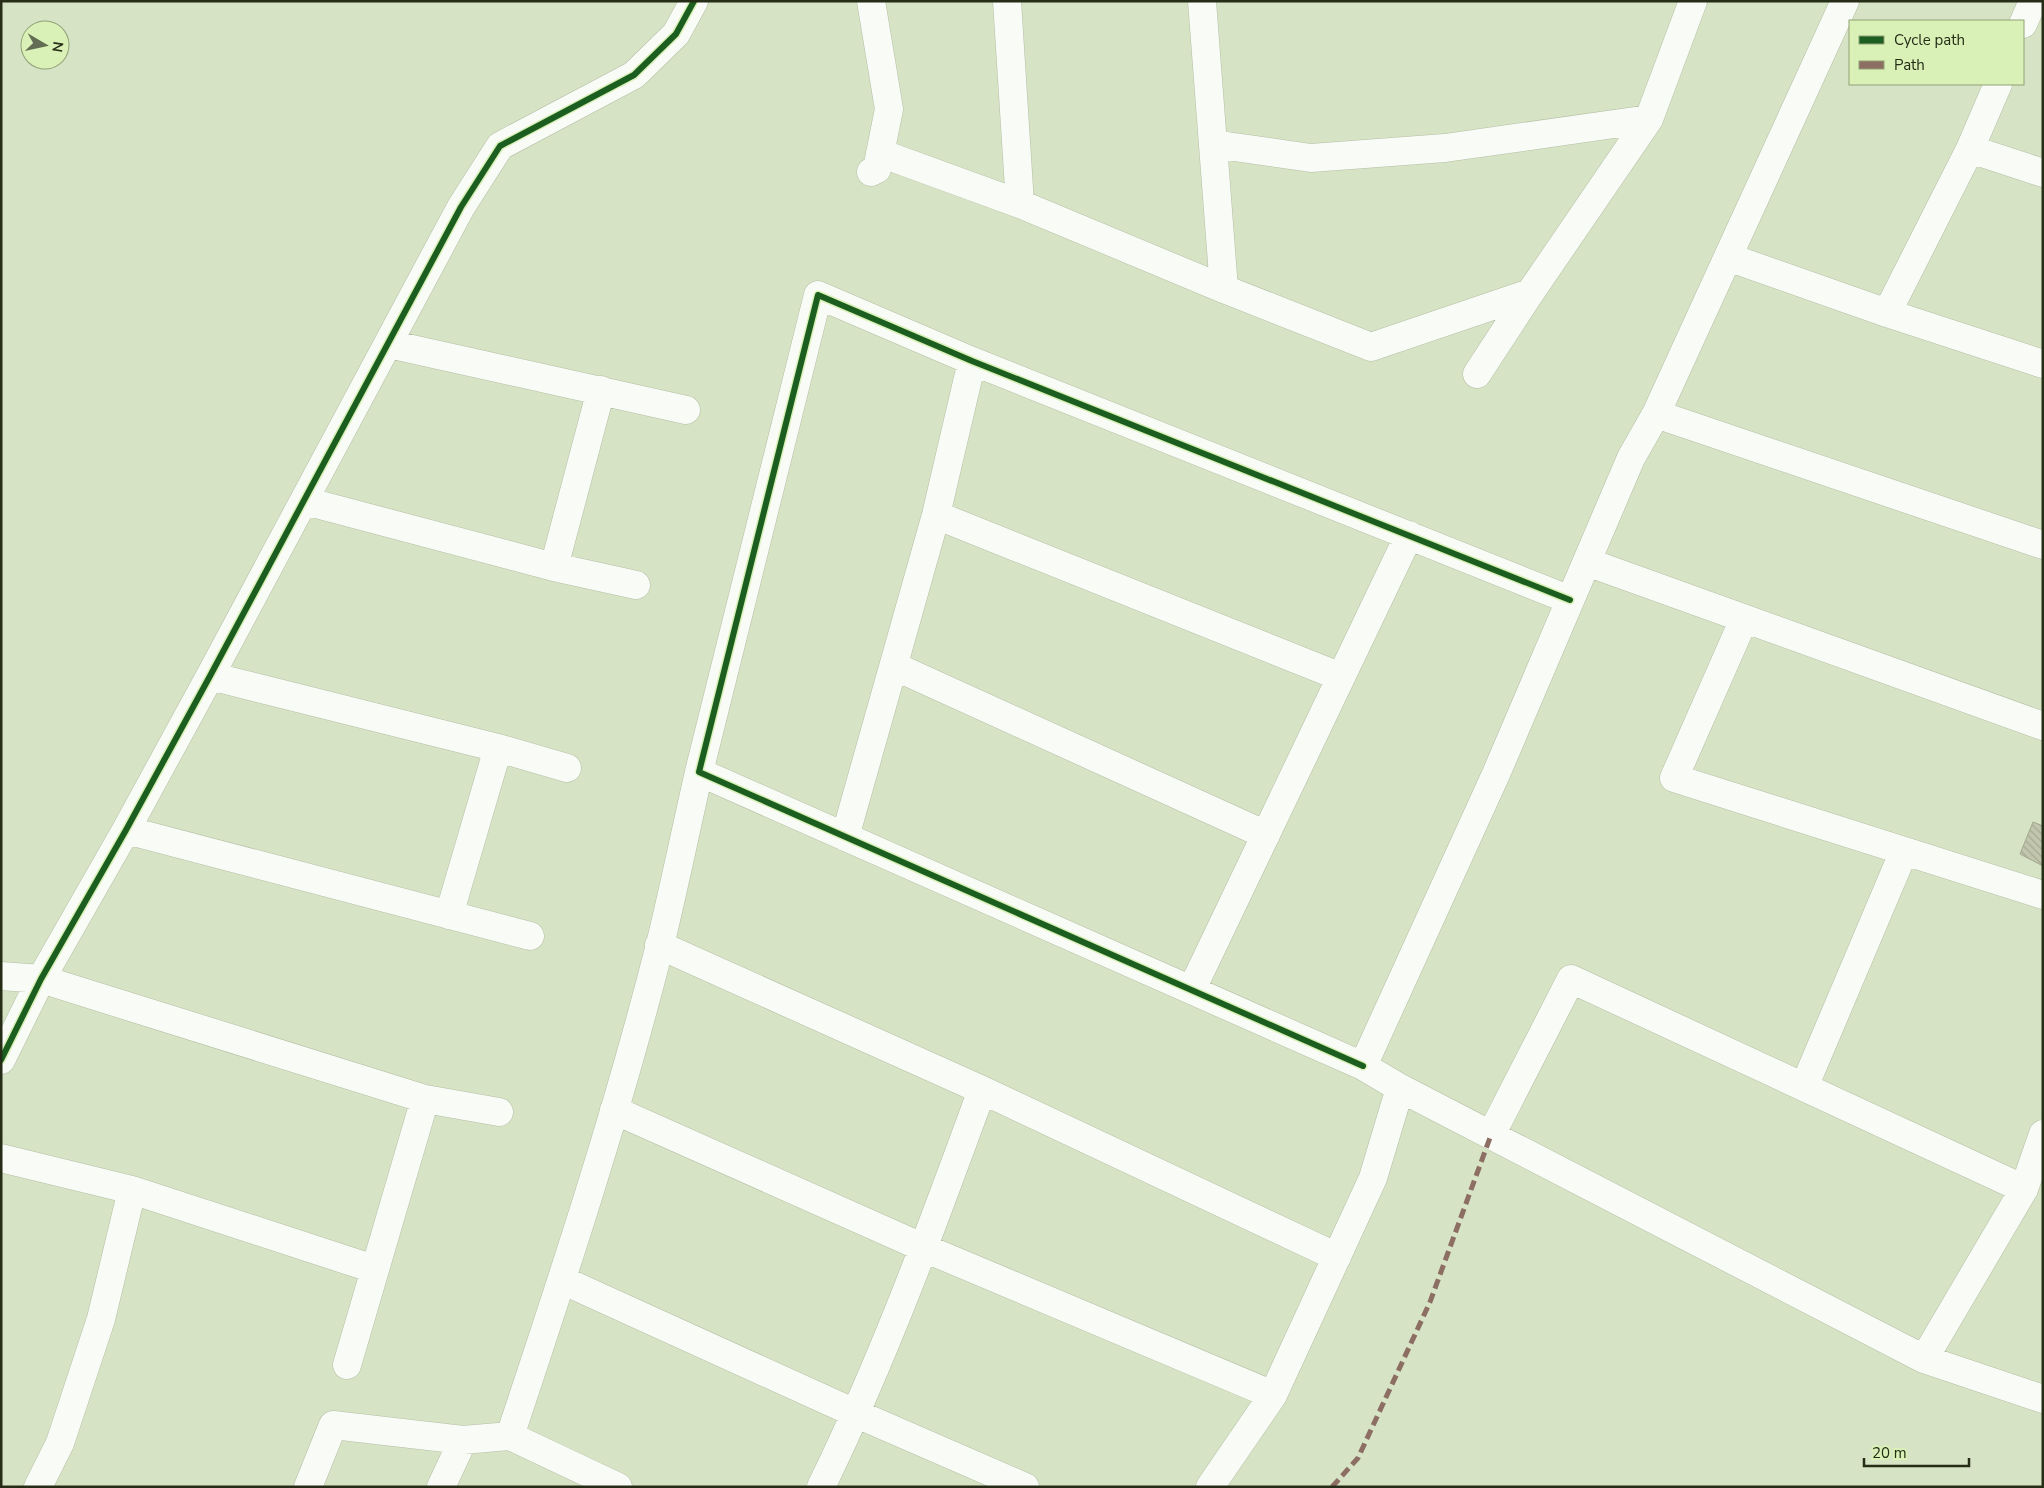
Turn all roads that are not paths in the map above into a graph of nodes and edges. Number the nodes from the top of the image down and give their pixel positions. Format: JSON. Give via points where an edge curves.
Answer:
{"nodes":[{"id":1,"x":694,"y":1,"type":"edge"},
{"id":2,"x":871,"y":1,"type":"edge"},
{"id":3,"x":1007,"y":1,"type":"edge"},
{"id":4,"x":1202,"y":1,"type":"edge"},
{"id":5,"x":1693,"y":1,"type":"edge"},
{"id":6,"x":1845,"y":1,"type":"edge"},
{"id":7,"x":2033,"y":1,"type":"edge"},
{"id":8,"x":2024,"y":22,"type":"edge"},
{"id":9,"x":1998,"y":85,"type":"edge"},
{"id":10,"x":1650,"y":118,"type":"junction"},
{"id":11,"x":1213,"y":144,"type":"junction"},
{"id":12,"x":1970,"y":149,"type":"junction"},
{"id":13,"x":2043,"y":173,"type":"edge"},
{"id":14,"x":1020,"y":204,"type":"junction"},
{"id":15,"x":1728,"y":257,"type":"junction"},
{"id":16,"x":1224,"y":290,"type":"junction"},
{"id":17,"x":1530,"y":293,"type":"junction"},
{"id":18,"x":1886,"y":313,"type":"junction"},
{"id":19,"x":389,"y":344,"type":"junction"},
{"id":20,"x":972,"y":361,"type":"junction"},
{"id":21,"x":2043,"y":364,"type":"edge"},
{"id":22,"x":1477,"y":374,"type":"dead end"},
{"id":23,"x":601,"y":390,"type":"junction"},
{"id":24,"x":686,"y":410,"type":"dead end"},
{"id":25,"x":1656,"y":414,"type":"junction"},
{"id":26,"x":305,"y":501,"type":"junction"},
{"id":27,"x":936,"y":515,"type":"junction"},
{"id":28,"x":1409,"y":535,"type":"junction"},
{"id":29,"x":2043,"y":545,"type":"edge"},
{"id":30,"x":1587,"y":562,"type":"junction"},
{"id":31,"x":554,"y":567,"type":"junction"},
{"id":32,"x":636,"y":585,"type":"dead end"},
{"id":33,"x":1570,"y":600,"type":"junction"},
{"id":34,"x":1744,"y":619,"type":"junction"},
{"id":35,"x":894,"y":666,"type":"junction"},
{"id":36,"x":210,"y":676,"type":"junction"},
{"id":37,"x":1341,"y":677,"type":"junction"},
{"id":38,"x":2043,"y":726,"type":"edge"},
{"id":39,"x":498,"y":748,"type":"junction"},
{"id":40,"x":566,"y":768,"type":"dead end"},
{"id":41,"x":699,"y":772,"type":"junction"},
{"id":42,"x":126,"y":830,"type":"junction"},
{"id":43,"x":1266,"y":835,"type":"junction"},
{"id":44,"x":845,"y":836,"type":"junction"},
{"id":45,"x":1904,"y":851,"type":"junction"},
{"id":46,"x":2043,"y":895,"type":"edge"},
{"id":47,"x":449,"y":915,"type":"junction"},
{"id":48,"x":530,"y":936,"type":"dead end"},
{"id":49,"x":660,"y":945,"type":"junction"},
{"id":50,"x":1,"y":976,"type":"edge"},
{"id":51,"x":41,"y":979,"type":"junction"},
{"id":52,"x":1192,"y":989,"type":"junction"},
{"id":53,"x":1,"y":1060,"type":"edge"},
{"id":54,"x":1363,"y":1066,"type":"junction"},
{"id":55,"x":1804,"y":1087,"type":"junction"},
{"id":56,"x":1400,"y":1088,"type":"junction"},
{"id":57,"x":982,"y":1090,"type":"junction"},
{"id":58,"x":424,"y":1099,"type":"junction"},
{"id":59,"x":614,"y":1110,"type":"junction"},
{"id":60,"x":498,"y":1112,"type":"dead end"},
{"id":61,"x":2043,"y":1134,"type":"edge"},
{"id":62,"x":1491,"y":1135,"type":"junction"},
{"id":63,"x":1,"y":1158,"type":"edge"},
{"id":64,"x":2024,"y":1189,"type":"junction"},
{"id":65,"x":132,"y":1190,"type":"junction"},
{"id":66,"x":924,"y":1248,"type":"junction"},
{"id":67,"x":1337,"y":1256,"type":"junction"},
{"id":68,"x":374,"y":1269,"type":"junction"},
{"id":69,"x":562,"y":1280,"type":"junction"},
{"id":70,"x":1924,"y":1359,"type":"junction"},
{"id":71,"x":347,"y":1365,"type":"dead end"},
{"id":72,"x":1273,"y":1395,"type":"junction"},
{"id":73,"x":2043,"y":1399,"type":"edge"},
{"id":74,"x":857,"y":1414,"type":"junction"},
{"id":75,"x":510,"y":1436,"type":"junction"},
{"id":76,"x":463,"y":1440,"type":"junction"},
{"id":77,"x":38,"y":1487,"type":"edge"},
{"id":78,"x":308,"y":1487,"type":"edge"},
{"id":79,"x":441,"y":1487,"type":"edge"},
{"id":80,"x":618,"y":1487,"type":"edge"},
{"id":81,"x":821,"y":1487,"type":"edge"},
{"id":82,"x":1024,"y":1487,"type":"edge"},
{"id":83,"x":1210,"y":1487,"type":"edge"}],
"edges":[{"from":1,"to":19,"type":"street","via":[[676,34],[634,75],[500,146],[461,207]]},
{"from":2,"to":14,"type":"street","via":[[889,109],[876,163]]},
{"from":3,"to":14,"type":"street"},
{"from":4,"to":11,"type":"street"},
{"from":5,"to":10,"type":"street"},
{"from":6,"to":15,"type":"street"},
{"from":7,"to":8,"type":"street"},
{"from":9,"to":12,"type":"street"},
{"from":10,"to":11,"type":"street","via":[[1445,148],[1310,158]]},
{"from":10,"to":17,"type":"street"},
{"from":11,"to":16,"type":"street"},
{"from":12,"to":13,"type":"street"},
{"from":12,"to":18,"type":"street"},
{"from":14,"to":16,"type":"street"},
{"from":15,"to":18,"type":"street"},
{"from":15,"to":25,"type":"street"},
{"from":16,"to":17,"type":"street","via":[[1370,347]]},
{"from":17,"to":22,"type":"street"},
{"from":18,"to":21,"type":"street"},
{"from":19,"to":23,"type":"street"},
{"from":19,"to":26,"type":"street"},
{"from":20,"to":27,"type":"street"},
{"from":20,"to":28,"type":"street"},
{"from":20,"to":41,"type":"street","via":[[818,295]]},
{"from":23,"to":24,"type":"street"},
{"from":23,"to":31,"type":"street"},
{"from":25,"to":29,"type":"street"},
{"from":25,"to":30,"type":"street","via":[[1631,458]]},
{"from":26,"to":31,"type":"street"},
{"from":26,"to":36,"type":"street"},
{"from":27,"to":35,"type":"street"},
{"from":27,"to":37,"type":"street"},
{"from":28,"to":33,"type":"street"},
{"from":28,"to":37,"type":"street"},
{"from":30,"to":33,"type":"street"},
{"from":30,"to":34,"type":"street"},
{"from":31,"to":32,"type":"street"},
{"from":33,"to":54,"type":"street","via":[[1496,774]]},
{"from":34,"to":38,"type":"street"},
{"from":34,"to":45,"type":"street","via":[[1674,778]]},
{"from":35,"to":43,"type":"street"},
{"from":35,"to":44,"type":"street"},
{"from":36,"to":39,"type":"street"},
{"from":36,"to":42,"type":"street"},
{"from":37,"to":43,"type":"street"},
{"from":39,"to":40,"type":"street"},
{"from":39,"to":47,"type":"street"},
{"from":41,"to":44,"type":"street"},
{"from":41,"to":49,"type":"street"},
{"from":42,"to":47,"type":"street"},
{"from":42,"to":51,"type":"street"},
{"from":43,"to":52,"type":"street"},
{"from":44,"to":52,"type":"street"},
{"from":45,"to":46,"type":"street"},
{"from":45,"to":55,"type":"street"},
{"from":47,"to":48,"type":"street"},
{"from":49,"to":57,"type":"street"},
{"from":49,"to":59,"type":"street"},
{"from":50,"to":51,"type":"street"},
{"from":51,"to":53,"type":"street"},
{"from":51,"to":58,"type":"street"},
{"from":52,"to":54,"type":"street"},
{"from":54,"to":56,"type":"street"},
{"from":55,"to":62,"type":"street","via":[[1570,979]]},
{"from":55,"to":64,"type":"street"},
{"from":56,"to":62,"type":"street"},
{"from":56,"to":67,"type":"street","via":[[1373,1178]]},
{"from":57,"to":66,"type":"street"},
{"from":57,"to":67,"type":"street"},
{"from":58,"to":60,"type":"street"},
{"from":58,"to":68,"type":"street"},
{"from":59,"to":66,"type":"street"},
{"from":59,"to":69,"type":"street"},
{"from":61,"to":64,"type":"street"},
{"from":62,"to":70,"type":"street"},
{"from":63,"to":65,"type":"street"},
{"from":64,"to":70,"type":"street"},
{"from":65,"to":68,"type":"street"},
{"from":65,"to":77,"type":"street","via":[[101,1319],[60,1443]]},
{"from":66,"to":72,"type":"street"},
{"from":66,"to":74,"type":"street"},
{"from":67,"to":72,"type":"street"},
{"from":68,"to":71,"type":"street"},
{"from":69,"to":74,"type":"street"},
{"from":69,"to":75,"type":"street"},
{"from":70,"to":73,"type":"street"},
{"from":72,"to":83,"type":"street"},
{"from":74,"to":81,"type":"street"},
{"from":74,"to":82,"type":"street"},
{"from":75,"to":76,"type":"street"},
{"from":75,"to":80,"type":"street"},
{"from":76,"to":78,"type":"street","via":[[333,1425]]},
{"from":76,"to":79,"type":"street"}]}
